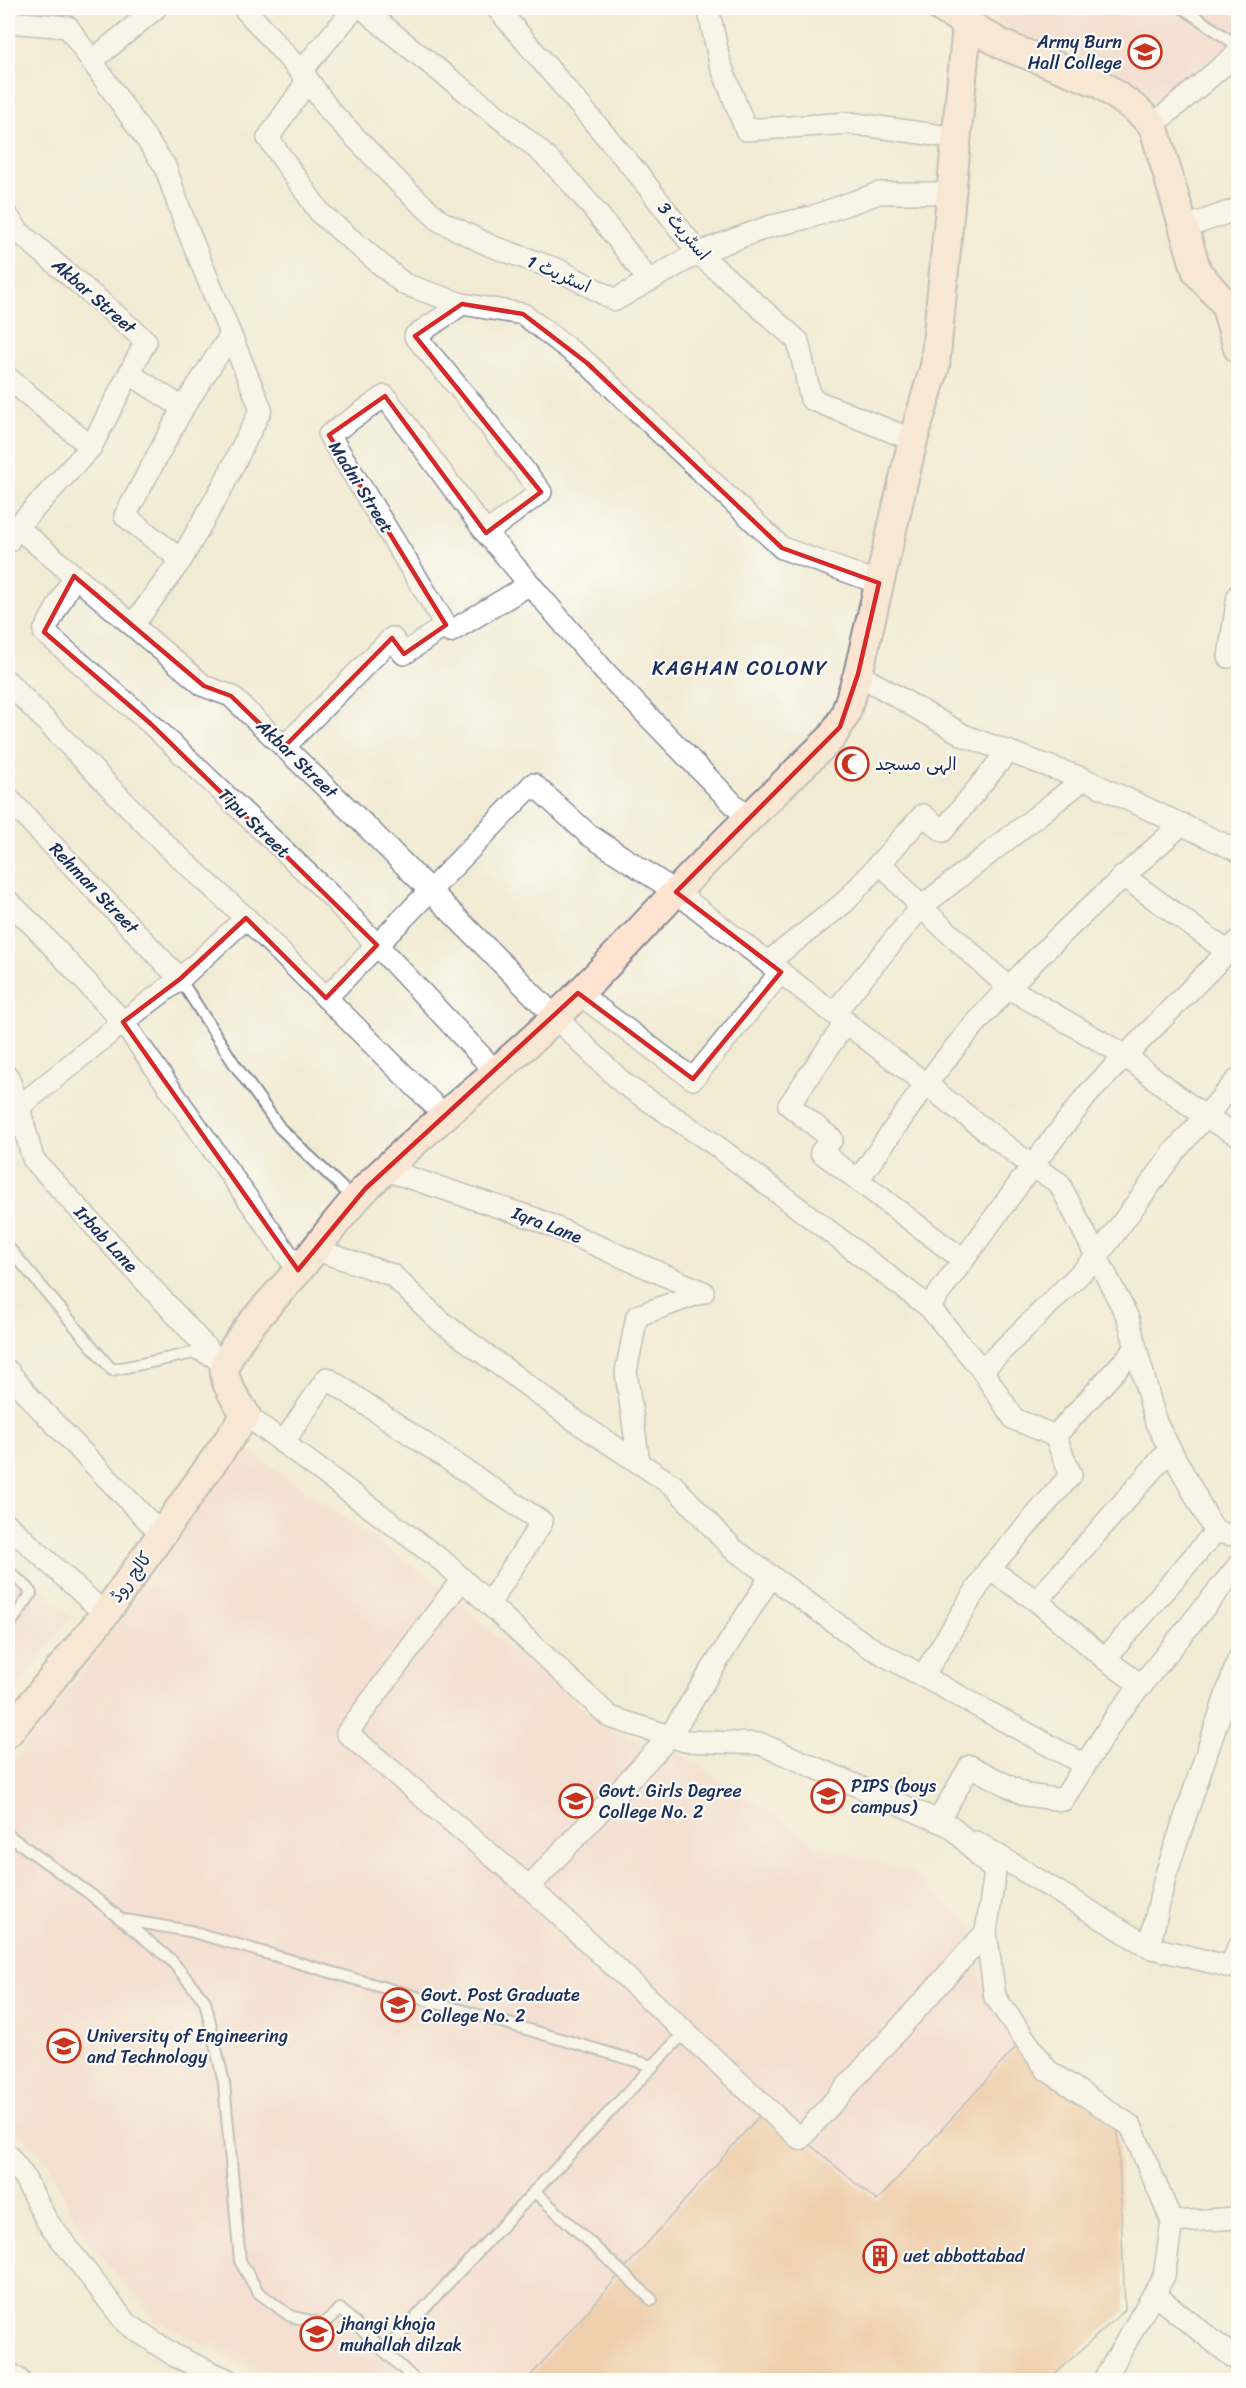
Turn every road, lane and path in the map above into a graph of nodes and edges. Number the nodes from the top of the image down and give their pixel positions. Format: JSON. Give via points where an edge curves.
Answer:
{"nodes":[{"id":1,"x":156,"y":8,"type":"edge"},
{"id":2,"x":244,"y":8,"type":"edge"},
{"id":3,"x":355,"y":8,"type":"edge"},
{"id":4,"x":363,"y":8,"type":"edge"},
{"id":5,"x":497,"y":8,"type":"edge"},
{"id":6,"x":708,"y":8,"type":"edge"},
{"id":7,"x":941,"y":8,"type":"edge"},
{"id":8,"x":1183,"y":8,"type":"edge"},
{"id":9,"x":8,"y":22,"type":"edge"},
{"id":10,"x":968,"y":25,"type":"junction"},
{"id":11,"x":1239,"y":46,"type":"edge"},
{"id":12,"x":1239,"y":53,"type":"edge"},
{"id":13,"x":92,"y":61,"type":"junction"},
{"id":14,"x":305,"y":76,"type":"junction"},
{"id":15,"x":1153,"y":125,"type":"junction"},
{"id":16,"x":957,"y":138,"type":"junction"},
{"id":17,"x":951,"y":193,"type":"junction"},
{"id":18,"x":1239,"y":209,"type":"edge"},
{"id":19,"x":8,"y":217,"type":"edge"},
{"id":20,"x":1183,"y":228,"type":"junction"},
{"id":21,"x":698,"y":253,"type":"junction"},
{"id":22,"x":648,"y":281,"type":"junction"},
{"id":23,"x":462,"y":304,"type":"junction"},
{"id":24,"x":1234,"y":305,"type":"edge"},
{"id":25,"x":230,"y":336,"type":"junction"},
{"id":26,"x":1239,"y":348,"type":"edge"},
{"id":27,"x":130,"y":374,"type":"junction"},
{"id":28,"x":8,"y":378,"type":"edge"},
{"id":29,"x":183,"y":408,"type":"junction"},
{"id":30,"x":913,"y":440,"type":"junction"},
{"id":31,"x":91,"y":447,"type":"junction"},
{"id":32,"x":486,"y":533,"type":"junction"},
{"id":33,"x":12,"y":534,"type":"edge"},
{"id":34,"x":181,"y":560,"type":"junction"},
{"id":35,"x":74,"y":576,"type":"junction"},
{"id":36,"x":879,"y":583,"type":"junction"},
{"id":37,"x":530,"y":584,"type":"junction"},
{"id":38,"x":1239,"y":595,"type":"edge"},
{"id":39,"x":446,"y":625,"type":"junction"},
{"id":40,"x":133,"y":626,"type":"junction"},
{"id":41,"x":1228,"y":657,"type":"dead end"},
{"id":42,"x":858,"y":674,"type":"junction"},
{"id":43,"x":8,"y":682,"type":"edge"},
{"id":44,"x":284,"y":747,"type":"junction"},
{"id":45,"x":1008,"y":752,"type":"junction"},
{"id":46,"x":1084,"y":779,"type":"junction"},
{"id":47,"x":8,"y":798,"type":"edge"},
{"id":48,"x":747,"y":818,"type":"junction"},
{"id":49,"x":1182,"y":824,"type":"junction"},
{"id":50,"x":1239,"y":851,"type":"edge"},
{"id":51,"x":880,"y":862,"type":"junction"},
{"id":52,"x":1123,"y":876,"type":"junction"},
{"id":53,"x":430,"y":891,"type":"junction"},
{"id":54,"x":676,"y":892,"type":"junction"},
{"id":55,"x":8,"y":901,"type":"edge"},
{"id":56,"x":921,"y":908,"type":"junction"},
{"id":57,"x":246,"y":918,"type":"junction"},
{"id":58,"x":377,"y":945,"type":"junction"},
{"id":59,"x":1233,"y":946,"type":"edge"},
{"id":60,"x":775,"y":967,"type":"junction"},
{"id":61,"x":180,"y":979,"type":"junction"},
{"id":62,"x":1009,"y":988,"type":"junction"},
{"id":63,"x":578,"y":993,"type":"junction"},
{"id":64,"x":326,"y":998,"type":"junction"},
{"id":65,"x":555,"y":1017,"type":"junction"},
{"id":66,"x":840,"y":1018,"type":"junction"},
{"id":67,"x":123,"y":1022,"type":"junction"},
{"id":68,"x":1124,"y":1055,"type":"junction"},
{"id":69,"x":496,"y":1072,"type":"junction"},
{"id":70,"x":8,"y":1077,"type":"edge"},
{"id":71,"x":1239,"y":1079,"type":"edge"},
{"id":72,"x":926,"y":1084,"type":"junction"},
{"id":73,"x":13,"y":1111,"type":"edge"},
{"id":74,"x":445,"y":1116,"type":"junction"},
{"id":75,"x":1205,"y":1117,"type":"junction"},
{"id":76,"x":1239,"y":1135,"type":"edge"},
{"id":77,"x":1032,"y":1166,"type":"junction"},
{"id":78,"x":386,"y":1170,"type":"junction"},
{"id":79,"x":858,"y":1180,"type":"junction"},
{"id":80,"x":355,"y":1200,"type":"junction"},
{"id":81,"x":8,"y":1247,"type":"edge"},
{"id":82,"x":1096,"y":1257,"type":"junction"},
{"id":83,"x":305,"y":1260,"type":"junction"},
{"id":84,"x":963,"y":1260,"type":"junction"},
{"id":85,"x":929,"y":1307,"type":"junction"},
{"id":86,"x":1136,"y":1348,"type":"junction"},
{"id":87,"x":225,"y":1368,"type":"junction"},
{"id":88,"x":982,"y":1370,"type":"junction"},
{"id":89,"x":8,"y":1371,"type":"edge"},
{"id":90,"x":246,"y":1415,"type":"junction"},
{"id":91,"x":1055,"y":1437,"type":"junction"},
{"id":92,"x":283,"y":1443,"type":"junction"},
{"id":93,"x":1170,"y":1449,"type":"junction"},
{"id":94,"x":639,"y":1463,"type":"junction"},
{"id":95,"x":8,"y":1526,"type":"edge"},
{"id":96,"x":1215,"y":1532,"type":"junction"},
{"id":97,"x":162,"y":1534,"type":"junction"},
{"id":98,"x":1239,"y":1536,"type":"edge"},
{"id":99,"x":1239,"y":1566,"type":"edge"},
{"id":100,"x":989,"y":1569,"type":"junction"},
{"id":101,"x":8,"y":1571,"type":"edge"},
{"id":102,"x":771,"y":1576,"type":"junction"},
{"id":103,"x":462,"y":1579,"type":"junction"},
{"id":104,"x":1037,"y":1601,"type":"junction"},
{"id":105,"x":489,"y":1605,"type":"junction"},
{"id":106,"x":105,"y":1614,"type":"junction"},
{"id":107,"x":8,"y":1627,"type":"edge"},
{"id":108,"x":1105,"y":1659,"type":"junction"},
{"id":109,"x":1239,"y":1660,"type":"edge"},
{"id":110,"x":923,"y":1676,"type":"junction"},
{"id":111,"x":1142,"y":1686,"type":"junction"},
{"id":112,"x":8,"y":1733,"type":"edge"},
{"id":113,"x":670,"y":1736,"type":"junction"},
{"id":114,"x":1085,"y":1765,"type":"junction"},
{"id":115,"x":945,"y":1824,"type":"junction"},
{"id":116,"x":8,"y":1835,"type":"edge"},
{"id":117,"x":529,"y":1887,"type":"junction"},
{"id":118,"x":122,"y":1920,"type":"junction"},
{"id":119,"x":986,"y":1932,"type":"junction"},
{"id":120,"x":1149,"y":1947,"type":"junction"},
{"id":121,"x":1239,"y":1947,"type":"edge"},
{"id":122,"x":1235,"y":1969,"type":"edge"},
{"id":123,"x":685,"y":2032,"type":"junction"},
{"id":124,"x":653,"y":2066,"type":"junction"},
{"id":125,"x":8,"y":2155,"type":"edge"},
{"id":126,"x":534,"y":2192,"type":"junction"},
{"id":127,"x":1239,"y":2218,"type":"edge"},
{"id":128,"x":1172,"y":2222,"type":"junction"},
{"id":129,"x":1154,"y":2294,"type":"junction"},
{"id":130,"x":652,"y":2300,"type":"dead end"},
{"id":131,"x":384,"y":2351,"type":"junction"},
{"id":132,"x":1239,"y":2361,"type":"edge"},
{"id":133,"x":8,"y":2372,"type":"edge"},
{"id":134,"x":19,"y":2380,"type":"edge"},
{"id":135,"x":228,"y":2380,"type":"edge"},
{"id":136,"x":415,"y":2380,"type":"edge"},
{"id":137,"x":1104,"y":2380,"type":"edge"}],
"edges":[{"from":1,"to":13,"type":"street"},
{"from":2,"to":14,"type":"street","name":"اسٹریٹ 1"},
{"from":3,"to":14,"type":"street"},
{"from":4,"to":22,"type":"street","via":[[535,147],[574,186]]},
{"from":5,"to":21,"type":"street","name":"اسٹریٹ 3","via":[[639,175]]},
{"from":6,"to":16,"type":"street","via":[[720,63],[746,130],[849,123]]},
{"from":7,"to":10,"type":"street"},
{"from":8,"to":11,"type":"lane"},
{"from":9,"to":13,"type":"street","via":[[68,27]]},
{"from":10,"to":15,"type":"street","via":[[1003,45],[1099,83]]},
{"from":10,"to":16,"type":"street"},
{"from":12,"to":15,"type":"street"},
{"from":13,"to":25,"type":"street","via":[[165,166]]},
{"from":14,"to":22,"type":"street","name":"اسٹریٹ 1","via":[[337,118],[440,221],[491,246],[559,270],[615,300]]},
{"from":14,"to":23,"type":"street","via":[[268,138],[274,147],[321,214],[404,284]]},
{"from":15,"to":20,"type":"street"},
{"from":16,"to":17,"type":"street"},
{"from":17,"to":21,"type":"street","name":"اسٹریٹ 1","via":[[879,193]]},
{"from":17,"to":30,"type":"street","via":[[935,366]]},
{"from":18,"to":20,"type":"street"},
{"from":19,"to":27,"type":"street","name":"Akbar Street","via":[[19,232],[146,341]]},
{"from":20,"to":24,"type":"street","via":[[1197,272]]},
{"from":21,"to":22,"type":"street","name":"اسٹریٹ 1"},
{"from":21,"to":30,"type":"street","name":"اسٹریٹ 3","via":[[798,341],[812,399]]},
{"from":23,"to":32,"type":"street","via":[[415,336],[541,492]]},
{"from":23,"to":36,"type":"street","via":[[523,314],[586,363],[782,548]]},
{"from":24,"to":26,"type":"street"},
{"from":25,"to":29,"type":"street"},
{"from":25,"to":34,"type":"street","via":[[261,409]]},
{"from":27,"to":29,"type":"street"},
{"from":27,"to":31,"type":"street","name":"Akbar Street"},
{"from":28,"to":31,"type":"street"},
{"from":29,"to":34,"type":"street","via":[[125,516]]},
{"from":30,"to":36,"type":"street"},
{"from":31,"to":33,"type":"street","name":"Akbar Street"},
{"from":32,"to":37,"type":"street","name":"Madni Street"},
{"from":32,"to":39,"type":"street","name":"Madni Street","via":[[385,396],[329,435]]},
{"from":33,"to":35,"type":"street","name":"Akbar Street"},
{"from":34,"to":40,"type":"street"},
{"from":35,"to":40,"type":"street","name":"Akbar Street"},
{"from":35,"to":58,"type":"street","name":"Tipu Street","via":[[44,632],[152,724]]},
{"from":36,"to":42,"type":"street"},
{"from":37,"to":39,"type":"street","via":[[450,632]]},
{"from":37,"to":48,"type":"street","name":"Madni Street","via":[[606,673]]},
{"from":38,"to":41,"type":"street"},
{"from":39,"to":44,"type":"street","via":[[404,654],[392,638]]},
{"from":40,"to":44,"type":"street","name":"Akbar Street","via":[[204,686],[231,696]]},
{"from":42,"to":45,"type":"street","via":[[965,736]]},
{"from":42,"to":48,"type":"street","via":[[840,727]]},
{"from":43,"to":57,"type":"street","via":[[167,846]]},
{"from":44,"to":53,"type":"street","name":"Akbar Street"},
{"from":45,"to":46,"type":"street"},
{"from":45,"to":51,"type":"street","via":[[943,831],[923,815]]},
{"from":46,"to":49,"type":"street"},
{"from":46,"to":56,"type":"street"},
{"from":47,"to":61,"type":"street","name":"Rehman Street"},
{"from":48,"to":54,"type":"street"},
{"from":49,"to":50,"type":"street"},
{"from":49,"to":52,"type":"street"},
{"from":51,"to":56,"type":"street"},
{"from":51,"to":60,"type":"street","via":[[845,902]]},
{"from":52,"to":59,"type":"street"},
{"from":52,"to":62,"type":"street","via":[[1053,940]]},
{"from":53,"to":54,"type":"street","via":[[533,784],[589,835]]},
{"from":53,"to":58,"type":"street"},
{"from":53,"to":65,"type":"street","name":"Akbar Street"},
{"from":54,"to":60,"type":"street"},
{"from":54,"to":63,"type":"street"},
{"from":55,"to":67,"type":"street"},
{"from":56,"to":62,"type":"street"},
{"from":56,"to":66,"type":"street"},
{"from":57,"to":61,"type":"street"},
{"from":57,"to":64,"type":"street"},
{"from":58,"to":64,"type":"street"},
{"from":58,"to":69,"type":"street","name":"Tipu Street"},
{"from":59,"to":68,"type":"street"},
{"from":60,"to":63,"type":"street","via":[[693,1079]]},
{"from":60,"to":66,"type":"street"},
{"from":61,"to":67,"type":"street"},
{"from":61,"to":80,"type":"lane","via":[[280,1128]]},
{"from":62,"to":68,"type":"street"},
{"from":62,"to":72,"type":"street"},
{"from":63,"to":65,"type":"street"},
{"from":64,"to":74,"type":"street"},
{"from":65,"to":69,"type":"street"},
{"from":65,"to":85,"type":"street","name":"Akbar Street","via":[[624,1084],[714,1144]]},
{"from":66,"to":72,"type":"street"},
{"from":66,"to":79,"type":"street","via":[[789,1105],[832,1139],[821,1152]]},
{"from":67,"to":73,"type":"street"},
{"from":67,"to":83,"type":"street"},
{"from":68,"to":75,"type":"street"},
{"from":68,"to":77,"type":"street"},
{"from":69,"to":74,"type":"street"},
{"from":70,"to":73,"type":"street","name":"Irbab Lane"},
{"from":71,"to":75,"type":"street"},
{"from":72,"to":77,"type":"street"},
{"from":72,"to":79,"type":"street"},
{"from":73,"to":87,"type":"street","name":"Irbab Lane","via":[[33,1159]]},
{"from":74,"to":78,"type":"street"},
{"from":75,"to":76,"type":"street"},
{"from":75,"to":82,"type":"street"},
{"from":77,"to":82,"type":"street","via":[[1059,1183]]},
{"from":77,"to":84,"type":"street"},
{"from":78,"to":80,"type":"street"},
{"from":78,"to":94,"type":"street","name":"Iqra Lane","via":[[536,1219],[703,1292],[637,1316],[626,1372]]},
{"from":79,"to":84,"type":"street"},
{"from":80,"to":83,"type":"street"},
{"from":81,"to":87,"type":"lane","via":[[112,1371],[194,1353]]},
{"from":82,"to":86,"type":"street","via":[[1128,1318]]},
{"from":82,"to":88,"type":"street"},
{"from":83,"to":87,"type":"street","via":[[258,1316]]},
{"from":83,"to":94,"type":"street","via":[[392,1275],[440,1321]]},
{"from":84,"to":85,"type":"street"},
{"from":85,"to":88,"type":"street","name":"Akbar Street"},
{"from":86,"to":91,"type":"street"},
{"from":86,"to":93,"type":"street","via":[[1156,1424]]},
{"from":87,"to":90,"type":"street","via":[[226,1380]]},
{"from":88,"to":91,"type":"street","name":"Akbar Street","via":[[1014,1419]]},
{"from":89,"to":97,"type":"street"},
{"from":90,"to":92,"type":"street"},
{"from":90,"to":97,"type":"street","name":"کالج روڈ"},
{"from":91,"to":100,"type":"street","via":[[1071,1475]]},
{"from":92,"to":103,"type":"street"},
{"from":92,"to":105,"type":"street","via":[[327,1378],[542,1522]]},
{"from":93,"to":96,"type":"street"},
{"from":93,"to":104,"type":"street"},
{"from":94,"to":102,"type":"street","via":[[674,1486],[732,1548]]},
{"from":95,"to":106,"type":"street"},
{"from":96,"to":98,"type":"street"},
{"from":96,"to":108,"type":"street"},
{"from":97,"to":106,"type":"street","name":"کالج روڈ"},
{"from":99,"to":111,"type":"street"},
{"from":100,"to":104,"type":"street"},
{"from":100,"to":110,"type":"street"},
{"from":101,"to":107,"type":"lane","via":[[31,1594]]},
{"from":102,"to":110,"type":"street","via":[[866,1645]]},
{"from":102,"to":113,"type":"street"},
{"from":103,"to":105,"type":"street"},
{"from":103,"to":117,"type":"street","via":[[348,1733]]},
{"from":104,"to":108,"type":"street"},
{"from":105,"to":113,"type":"street","via":[[610,1717]]},
{"from":106,"to":112,"type":"street","name":"کالج روڈ"},
{"from":108,"to":111,"type":"street"},
{"from":109,"to":120,"type":"street","via":[[1165,1877]]},
{"from":110,"to":114,"type":"street"},
{"from":111,"to":114,"type":"street","via":[[1116,1716]]},
{"from":113,"to":115,"type":"street","via":[[686,1741],[761,1744]]},
{"from":113,"to":117,"type":"street"},
{"from":114,"to":115,"type":"street","via":[[1063,1800],[1026,1796],[970,1766]]},
{"from":115,"to":119,"type":"street","via":[[995,1872]]},
{"from":115,"to":120,"type":"street"},
{"from":116,"to":118,"type":"lane"},
{"from":117,"to":123,"type":"street"},
{"from":118,"to":124,"type":"lane","via":[[190,1931]]},
{"from":118,"to":131,"type":"lane","via":[[171,1960],[205,2001],[224,2083],[240,2261],[258,2292],[290,2316],[323,2325],[339,2309]]},
{"from":119,"to":123,"type":"street","via":[[800,2139]]},
{"from":119,"to":128,"type":"street","via":[[995,1997],[1047,2070],[1131,2126]]},
{"from":120,"to":122,"type":"street"},
{"from":121,"to":122,"type":"street"},
{"from":123,"to":124,"type":"lane"},
{"from":124,"to":126,"type":"lane"},
{"from":125,"to":135,"type":"street","via":[[47,2221],[126,2323],[175,2356]]},
{"from":126,"to":130,"type":"lane"},
{"from":126,"to":131,"type":"lane"},
{"from":127,"to":128,"type":"street"},
{"from":128,"to":129,"type":"street","via":[[1164,2276]]},
{"from":129,"to":132,"type":"street"},
{"from":129,"to":137,"type":"street"},
{"from":131,"to":136,"type":"lane"},
{"from":133,"to":134,"type":"street"}]}
